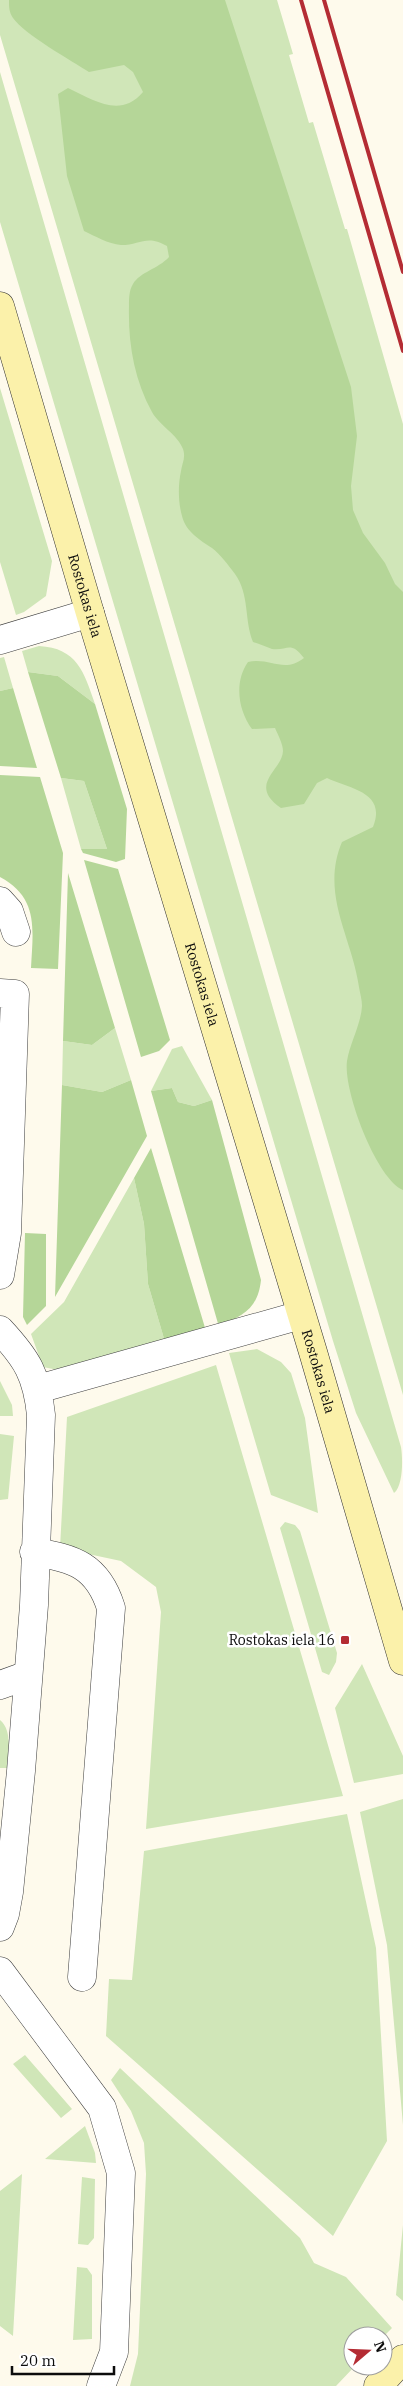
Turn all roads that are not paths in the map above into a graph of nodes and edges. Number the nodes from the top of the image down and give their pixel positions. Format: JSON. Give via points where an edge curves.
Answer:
{"nodes":[{"id":1,"x":0,"y":306,"type":"edge"},
{"id":2,"x":90,"y":613,"type":"junction"},
{"id":3,"x":0,"y":640,"type":"edge"},
{"id":4,"x":0,"y":901,"type":"edge"},
{"id":5,"x":16,"y":932,"type":"dead end"},
{"id":6,"x":0,"y":993,"type":"edge"},
{"id":7,"x":0,"y":1275,"type":"edge"},
{"id":8,"x":302,"y":1315,"type":"junction"},
{"id":9,"x":0,"y":1330,"type":"edge"},
{"id":10,"x":38,"y":1389,"type":"junction"},
{"id":11,"x":34,"y":1552,"type":"junction"},
{"id":12,"x":403,"y":1661,"type":"edge"},
{"id":13,"x":28,"y":1675,"type":"junction"},
{"id":14,"x":0,"y":1685,"type":"edge"},
{"id":15,"x":0,"y":1927,"type":"edge"},
{"id":16,"x":0,"y":1971,"type":"edge"},
{"id":17,"x":82,"y":1976,"type":"dead end"},
{"id":18,"x":403,"y":2359,"type":"edge"},
{"id":19,"x":101,"y":2386,"type":"edge"},
{"id":20,"x":378,"y":2386,"type":"edge"}],
"edges":[{"from":1,"to":2,"type":"street","name":"Rostokas iela"},
{"from":2,"to":3,"type":"street"},
{"from":2,"to":8,"type":"street","name":"Rostokas iela"},
{"from":4,"to":5,"type":"street","via":[[9,911]]},
{"from":6,"to":7,"type":"street","via":[[14,994],[7,1233]]},
{"from":8,"to":10,"type":"street"},
{"from":8,"to":12,"type":"street","name":"Rostokas iela"},
{"from":9,"to":10,"type":"street","via":[[26,1362]]},
{"from":10,"to":11,"type":"street","via":[[41,1415]]},
{"from":11,"to":13,"type":"street","via":[[34,1606]]},
{"from":11,"to":17,"type":"street","via":[[61,1556],[86,1567],[96,1577],[111,1608]]},
{"from":13,"to":14,"type":"street"},
{"from":13,"to":15,"type":"street","via":[[8,1892]]},
{"from":16,"to":19,"type":"street","via":[[102,2108],[121,2172],[114,2352]]},
{"from":18,"to":20,"type":"street"}]}
